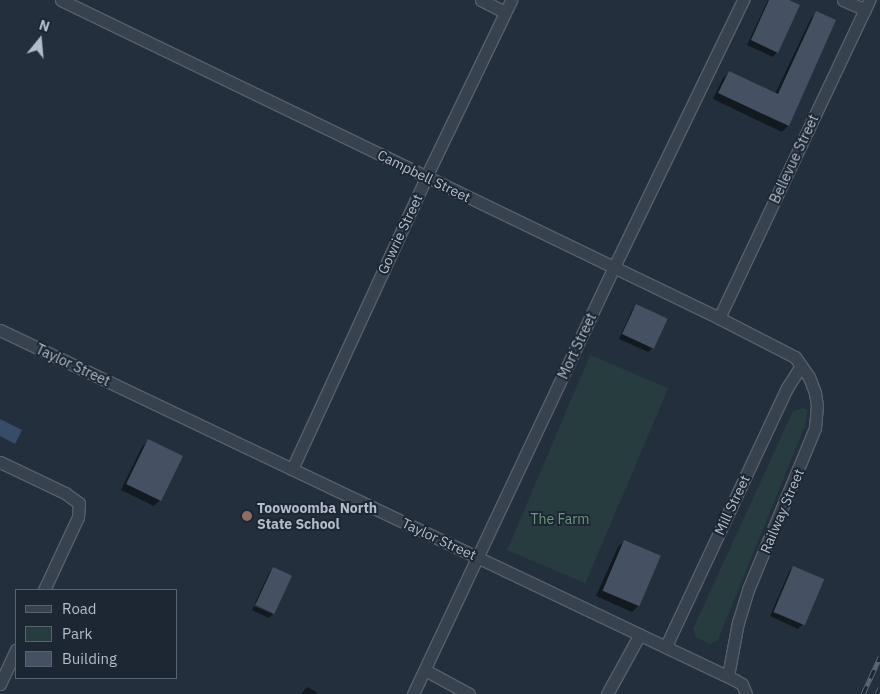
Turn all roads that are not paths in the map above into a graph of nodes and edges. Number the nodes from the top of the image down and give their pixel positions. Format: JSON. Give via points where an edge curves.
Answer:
{"nodes":[{"id":1,"x":61,"y":0,"type":"edge"},
{"id":2,"x":481,"y":0,"type":"edge"},
{"id":3,"x":511,"y":0,"type":"edge"},
{"id":4,"x":743,"y":0,"type":"edge"},
{"id":5,"x":843,"y":0,"type":"edge"},
{"id":6,"x":867,"y":5,"type":"edge"},
{"id":7,"x":506,"y":12,"type":"junction"},
{"id":8,"x":426,"y":177,"type":"junction"},
{"id":9,"x":614,"y":267,"type":"junction"},
{"id":10,"x":719,"y":318,"type":"junction"},
{"id":11,"x":0,"y":330,"type":"edge"},
{"id":12,"x":787,"y":352,"type":"joint"},
{"id":13,"x":801,"y":366,"type":"junction"},
{"id":14,"x":0,"y":462,"type":"edge"},
{"id":15,"x":292,"y":469,"type":"junction"},
{"id":16,"x":478,"y":557,"type":"junction"},
{"id":17,"x":44,"y":589,"type":"edge"},
{"id":18,"x":640,"y":634,"type":"junction"},
{"id":19,"x":666,"y":646,"type":"junction"},
{"id":20,"x":15,"y":651,"type":"edge"},
{"id":21,"x":425,"y":670,"type":"junction"},
{"id":22,"x":728,"y":676,"type":"junction"},
{"id":23,"x":0,"y":684,"type":"edge"},
{"id":24,"x":744,"y":689,"type":"edge"},
{"id":25,"x":413,"y":694,"type":"edge"},
{"id":26,"x":469,"y":694,"type":"edge"},
{"id":27,"x":607,"y":694,"type":"edge"}],
"edges":[{"from":1,"to":8,"type":"street","name":"Campbell Street"},
{"from":2,"to":7,"type":"street"},
{"from":3,"to":7,"type":"street","name":"Gowrie Street"},
{"from":4,"to":9,"type":"street","name":"Mort Street"},
{"from":5,"to":6,"type":"street"},
{"from":6,"to":10,"type":"street","name":"Bellevue Street"},
{"from":7,"to":8,"type":"street","name":"Gowrie Street"},
{"from":8,"to":9,"type":"street","name":"Campbell Street"},
{"from":8,"to":15,"type":"street","name":"Gowrie Street"},
{"from":9,"to":10,"type":"street","name":"Campbell Street"},
{"from":9,"to":16,"type":"street","name":"Mort Street"},
{"from":10,"to":12,"type":"street","name":"Campbell Street"},
{"from":11,"to":15,"type":"street","name":"Taylor Street"},
{"from":12,"to":13,"type":"street","name":"Railway Street"},
{"from":13,"to":19,"type":"street","name":"Mill Street","via":[[787,388]]},
{"from":13,"to":22,"type":"street","name":"Railway Street","via":[[815,393],[815,428],[748,590]]},
{"from":14,"to":17,"type":"street","via":[[79,503],[78,517]]},
{"from":15,"to":16,"type":"street","name":"Taylor Street"},
{"from":16,"to":18,"type":"street","name":"Taylor Street"},
{"from":16,"to":21,"type":"street","name":"Mort Street"},
{"from":18,"to":19,"type":"street","name":"Taylor Street"},
{"from":18,"to":27,"type":"street"},
{"from":19,"to":22,"type":"street","name":"Taylor Street"},
{"from":20,"to":23,"type":"street"},
{"from":21,"to":25,"type":"street","name":"Mort Street"},
{"from":21,"to":26,"type":"street"},
{"from":22,"to":24,"type":"street","name":"Taylor Street"}]}
